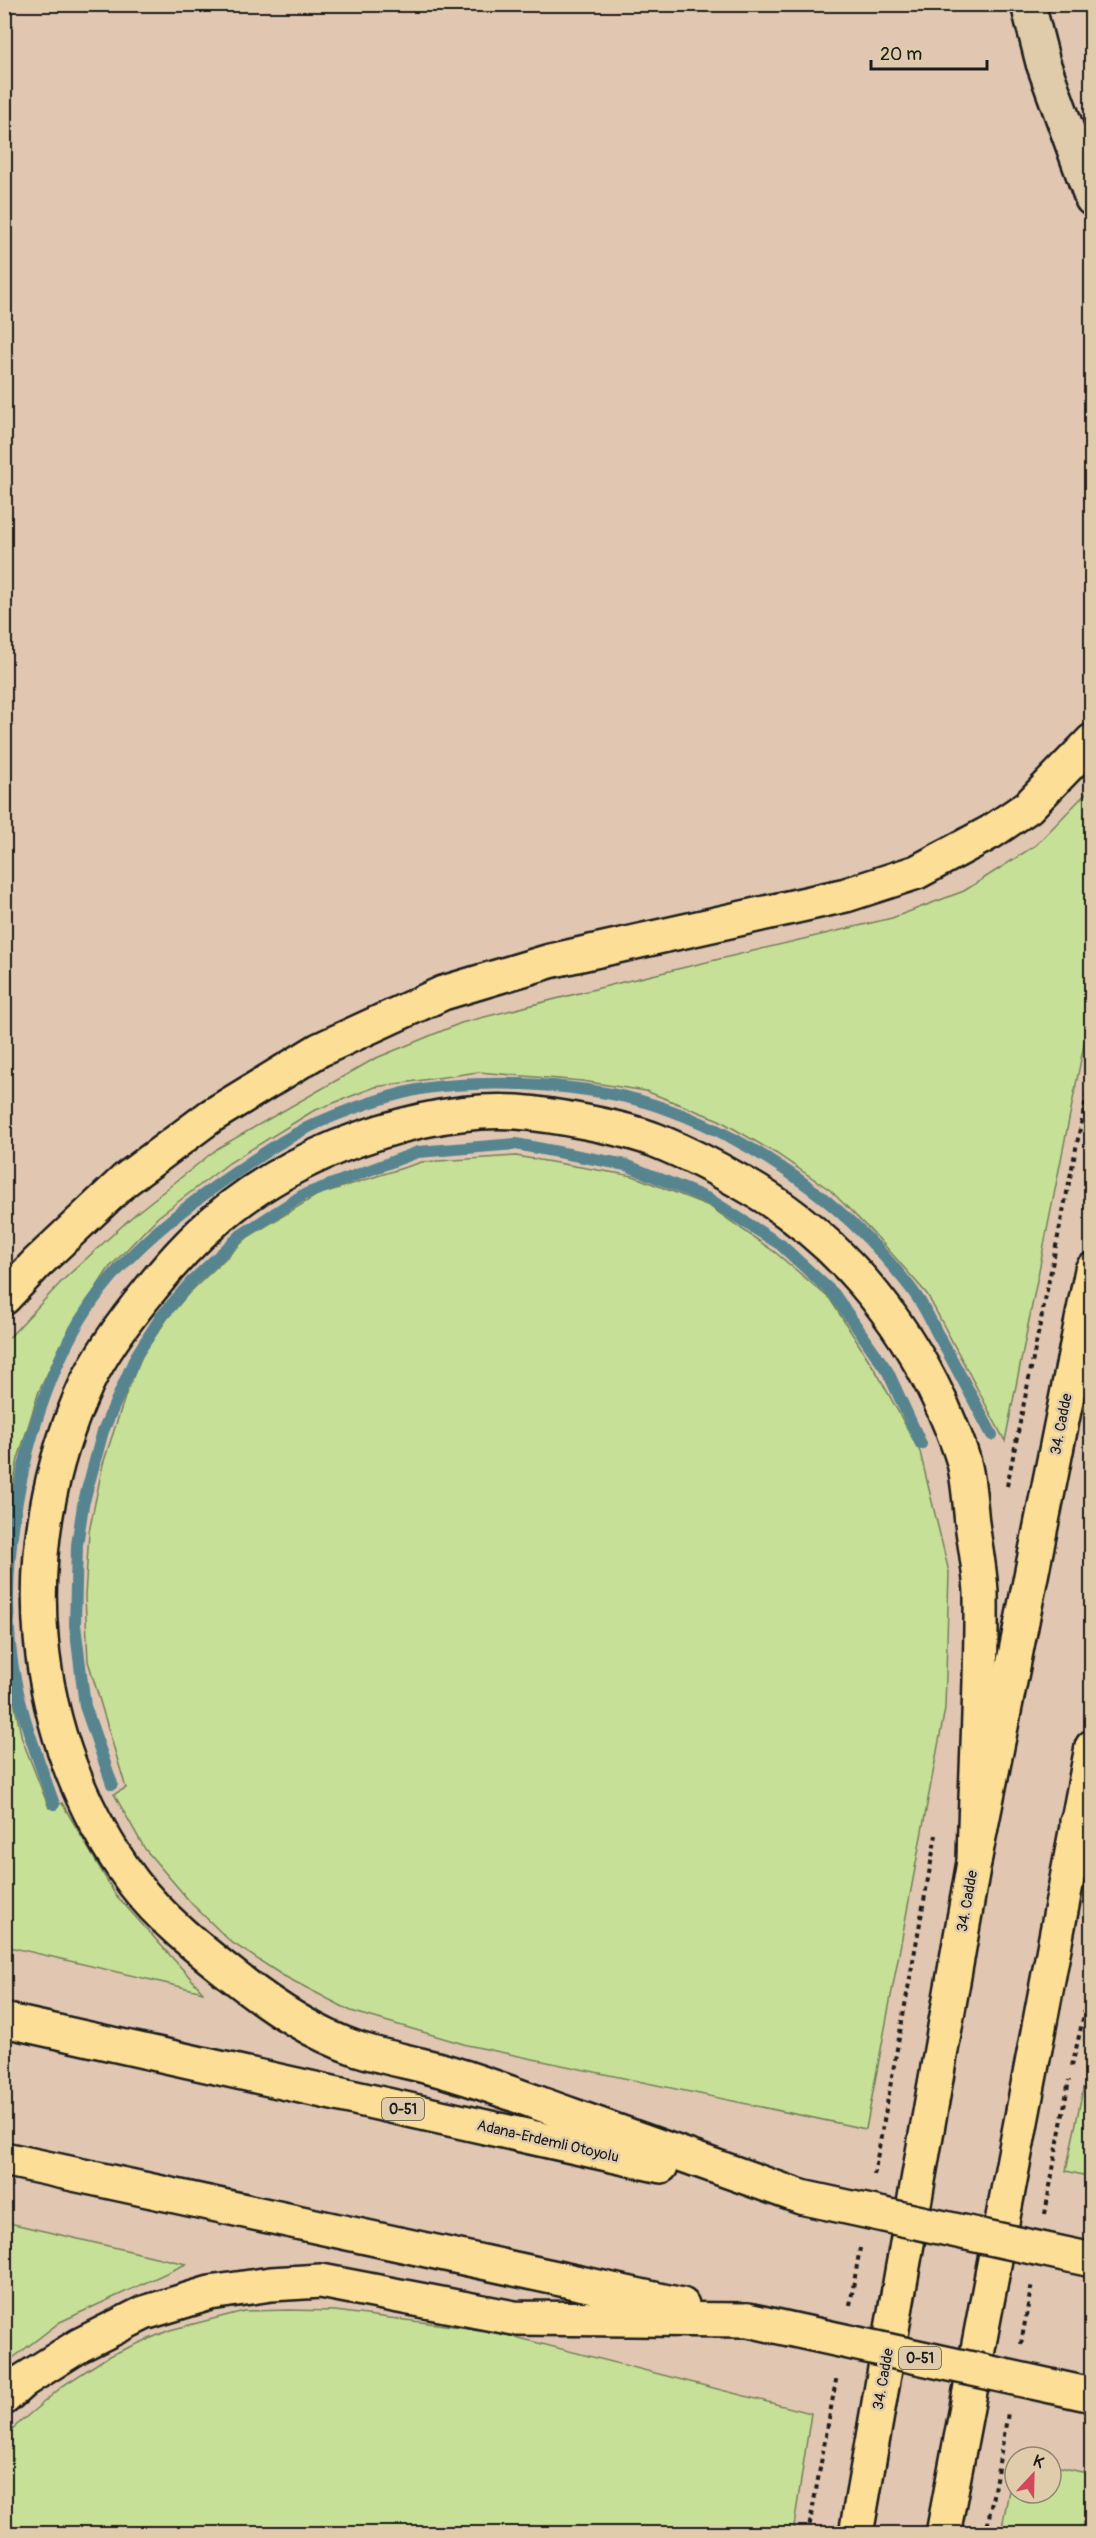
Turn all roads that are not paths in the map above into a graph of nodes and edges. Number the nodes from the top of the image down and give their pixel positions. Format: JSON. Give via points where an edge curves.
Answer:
{"nodes":[{"id":1,"x":1028,"y":4,"type":"edge"},
{"id":2,"x":1092,"y":199,"type":"edge"},
{"id":3,"x":1092,"y":741,"type":"edge"},
{"id":4,"x":1092,"y":1270,"type":"edge"},
{"id":5,"x":4,"y":1298,"type":"edge"},
{"id":6,"x":1092,"y":1747,"type":"edge"},
{"id":7,"x":1092,"y":1791,"type":"edge"},
{"id":8,"x":1077,"y":1821,"type":"junction"},
{"id":9,"x":974,"y":1862,"type":"junction"},
{"id":10,"x":4,"y":2020,"type":"edge"},
{"id":11,"x":4,"y":2159,"type":"edge"},
{"id":12,"x":801,"y":2197,"type":"junction"},
{"id":13,"x":1092,"y":2260,"type":"edge"},
{"id":14,"x":748,"y":2320,"type":"junction"},
{"id":15,"x":1092,"y":2396,"type":"edge"},
{"id":16,"x":4,"y":2398,"type":"edge"},
{"id":17,"x":856,"y":2534,"type":"edge"},
{"id":18,"x":943,"y":2534,"type":"edge"}],
"edges":[{"from":1,"to":2,"type":"street","via":[[1043,63]]},
{"from":3,"to":5,"type":"main road","via":[[1028,807],[917,872],[835,897],[549,961],[443,993],[319,1050],[211,1116],[125,1180]]},
{"from":4,"to":9,"type":"main road","name":"34. Cadde"},
{"from":6,"to":8,"type":"main road"},
{"from":7,"to":8,"type":"main road"},
{"from":8,"to":18,"type":"main road"},
{"from":9,"to":12,"type":"main road","via":[[981,1587],[965,1465],[949,1420],[927,1372],[886,1309],[849,1264],[785,1209],[719,1169],[648,1137],[515,1112],[470,1113],[426,1120],[363,1137],[292,1166],[233,1204],[159,1277],[120,1328],[88,1382],[64,1440],[46,1503],[39,1573],[41,1646],[51,1706],[72,1774],[135,1885],[168,1920],[236,1978],[291,2018],[355,2048],[454,2073]]},
{"from":9,"to":17,"type":"main road","name":"34. Cadde"},
{"from":10,"to":12,"type":"main road","name":"Adana-Erdemli Otoyolu","number":"O-51"},
{"from":11,"to":14,"type":"main road","number":"O-51"},
{"from":12,"to":13,"type":"main road","name":"Adana-Erdemli Otoyolu","number":"O-51","bridge":true},
{"from":14,"to":15,"type":"main road","number":"O-51","bridge":true},
{"from":14,"to":16,"type":"main road","via":[[514,2318],[321,2281],[271,2284],[210,2293],[144,2313],[80,2345],[23,2381]]}]}
